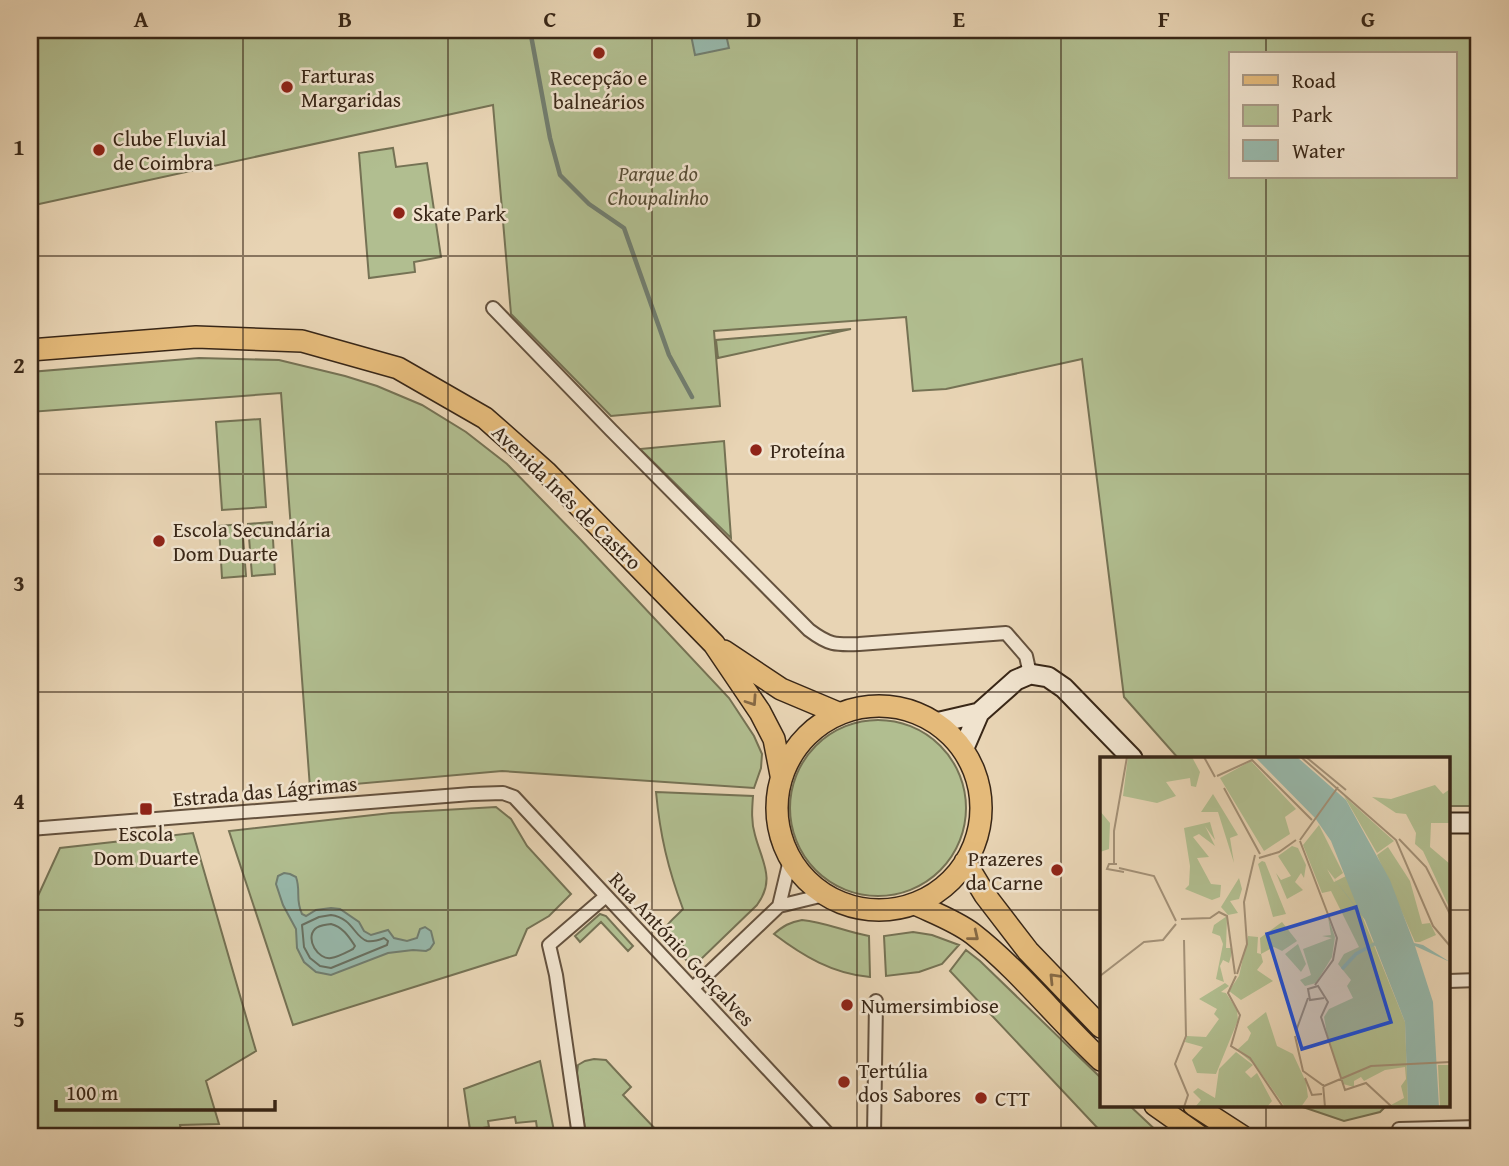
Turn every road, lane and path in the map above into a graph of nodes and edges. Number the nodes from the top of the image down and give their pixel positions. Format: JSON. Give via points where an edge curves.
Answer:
{"nodes":[{"id":1,"x":493,"y":308,"type":"dead end"},
{"id":2,"x":30,"y":350,"type":"edge"},
{"id":3,"x":714,"y":644,"type":"junction"},
{"id":4,"x":1030,"y":674,"type":"junction"},
{"id":5,"x":838,"y":713,"type":"junction"},
{"id":6,"x":979,"y":713,"type":"junction"},
{"id":7,"x":936,"y":723,"type":"junction"},
{"id":8,"x":963,"y":750,"type":"junction"},
{"id":9,"x":1131,"y":757,"type":"edge"},
{"id":10,"x":781,"y":775,"type":"junction"},
{"id":11,"x":503,"y":793,"type":"joint"},
{"id":12,"x":1450,"y":823,"type":"edge"},
{"id":13,"x":1479,"y":823,"type":"edge"},
{"id":14,"x":30,"y":829,"type":"edge"},
{"id":15,"x":790,"y":860,"type":"junction"},
{"id":16,"x":965,"y":862,"type":"junction"},
{"id":17,"x":824,"y":895,"type":"junction"},
{"id":18,"x":606,"y":896,"type":"junction"},
{"id":19,"x":915,"y":904,"type":"junction"},
{"id":20,"x":779,"y":906,"type":"junction"},
{"id":21,"x":1450,"y":981,"type":"edge"},
{"id":22,"x":1479,"y":981,"type":"edge"},
{"id":23,"x":693,"y":988,"type":"junction"},
{"id":24,"x":876,"y":1001,"type":"dead end"},
{"id":25,"x":1100,"y":1026,"type":"edge"},
{"id":26,"x":1100,"y":1059,"type":"edge"},
{"id":27,"x":1156,"y":1106,"type":"edge"},
{"id":28,"x":1196,"y":1106,"type":"edge"},
{"id":29,"x":1479,"y":1127,"type":"edge"},
{"id":30,"x":1399,"y":1129,"type":"dead end"},
{"id":31,"x":579,"y":1136,"type":"edge"},
{"id":32,"x":830,"y":1136,"type":"edge"},
{"id":33,"x":874,"y":1136,"type":"edge"},
{"id":34,"x":1199,"y":1136,"type":"edge"},
{"id":35,"x":1242,"y":1136,"type":"edge"}],
"edges":[{"from":1,"to":4,"type":"street","via":[[823,641],[836,645],[1006,633],[1026,656]]},
{"from":2,"to":3,"type":"main road","name":"Avenida Inês de Castro","via":[[196,337],[302,341],[398,368],[485,418],[546,472]]},
{"from":3,"to":5,"type":"main road","name":"Avenida Inês de Castro","via":[[781,689]]},
{"from":3,"to":10,"type":"main road","name":"Avenida Inês de Castro","one_way":true,"via":[[771,732]]},
{"from":4,"to":6,"type":"main road","via":[[1016,680]]},
{"from":4,"to":9,"type":"main road","via":[[1048,677],[1064,688]]},
{"from":5,"to":7,"type":"main road","via":[[878,705],[899,707]]},
{"from":5,"to":10,"type":"main road","via":[[803,738]]},
{"from":6,"to":7,"type":"main road"},
{"from":6,"to":8,"type":"main road"},
{"from":7,"to":8,"type":"main road"},
{"from":8,"to":16,"type":"main road","via":[[974,769],[981,814]]},
{"from":10,"to":15,"type":"main road","via":[[776,804]]},
{"from":11,"to":14,"type":"street","name":"Estrada das Lágrimas"},
{"from":11,"to":18,"type":"street","name":"Rua António Gonçalves","via":[[514,797]]},
{"from":12,"to":13,"type":"main road"},
{"from":15,"to":17,"type":"main road"},
{"from":15,"to":20,"type":"street"},
{"from":16,"to":19,"type":"main road","via":[[944,887]]},
{"from":25,"to":16,"type":"main road","one_way":true,"via":[[1028,951]]},
{"from":17,"to":19,"type":"main road","via":[[858,909]]},
{"from":17,"to":20,"type":"street"},
{"from":18,"to":23,"type":"street","name":"Rua António Gonçalves"},
{"from":18,"to":31,"type":"street","via":[[549,945]]},
{"from":19,"to":26,"type":"main road","one_way":true,"via":[[973,934]]},
{"from":20,"to":23,"type":"street"},
{"from":21,"to":22,"type":"street"},
{"from":23,"to":32,"type":"street","name":"Rua António Gonçalves"},
{"from":24,"to":33,"type":"street"},
{"from":27,"to":34,"type":"main road"},
{"from":28,"to":35,"type":"main road"},
{"from":29,"to":30,"type":"street"}]}
